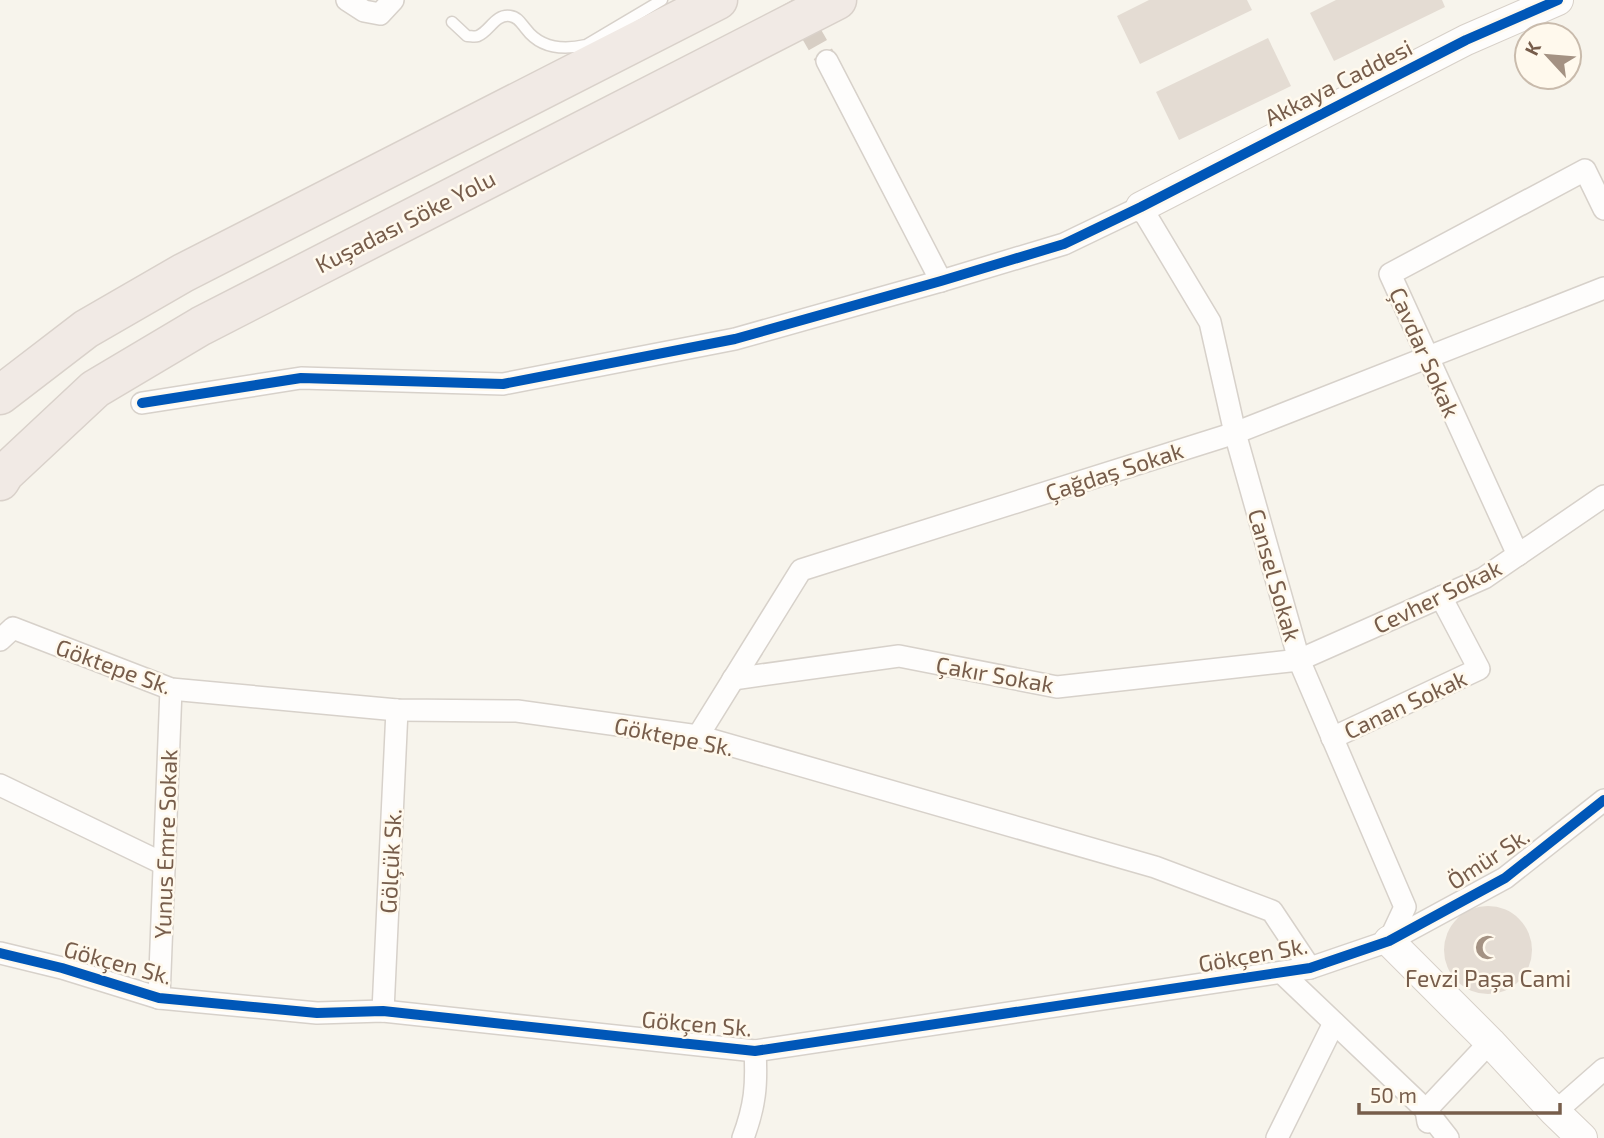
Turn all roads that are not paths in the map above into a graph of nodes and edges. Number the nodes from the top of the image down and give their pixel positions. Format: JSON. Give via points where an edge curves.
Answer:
{"nodes":[{"id":1,"x":347,"y":0,"type":"edge"},
{"id":2,"x":393,"y":0,"type":"edge"},
{"id":3,"x":718,"y":0,"type":"edge"},
{"id":4,"x":837,"y":0,"type":"edge"},
{"id":5,"x":1558,"y":0,"type":"edge"},
{"id":6,"x":673,"y":6,"type":"edge"},
{"id":7,"x":452,"y":22,"type":"dead end"},
{"id":8,"x":827,"y":61,"type":"tunnel mouth"},
{"id":9,"x":1141,"y":207,"type":"junction"},
{"id":10,"x":1604,"y":209,"type":"edge"},
{"id":11,"x":941,"y":281,"type":"junction"},
{"id":12,"x":1604,"y":288,"type":"edge"},
{"id":13,"x":1427,"y":358,"type":"junction"},
{"id":14,"x":0,"y":395,"type":"edge"},
{"id":15,"x":142,"y":403,"type":"dead end"},
{"id":16,"x":1235,"y":433,"type":"junction"},
{"id":17,"x":0,"y":481,"type":"edge"},
{"id":18,"x":1604,"y":496,"type":"edge"},
{"id":19,"x":1518,"y":555,"type":"junction"},
{"id":20,"x":1441,"y":597,"type":"junction"},
{"id":21,"x":0,"y":640,"type":"edge"},
{"id":22,"x":1299,"y":660,"type":"junction"},
{"id":23,"x":733,"y":678,"type":"junction"},
{"id":24,"x":171,"y":690,"type":"junction"},
{"id":25,"x":397,"y":710,"type":"junction"},
{"id":26,"x":698,"y":736,"type":"junction"},
{"id":27,"x":1332,"y":738,"type":"junction"},
{"id":28,"x":0,"y":785,"type":"edge"},
{"id":29,"x":1604,"y":800,"type":"edge"},
{"id":30,"x":164,"y":864,"type":"junction"},
{"id":31,"x":1389,"y":941,"type":"junction"},
{"id":32,"x":0,"y":953,"type":"edge"},
{"id":33,"x":1310,"y":968,"type":"junction"},
{"id":34,"x":1282,"y":973,"type":"junction"},
{"id":35,"x":159,"y":998,"type":"junction"},
{"id":36,"x":383,"y":1011,"type":"junction"},
{"id":37,"x":1334,"y":1023,"type":"junction"},
{"id":38,"x":1490,"y":1042,"type":"junction"},
{"id":39,"x":755,"y":1051,"type":"junction"},
{"id":40,"x":1604,"y":1069,"type":"edge"},
{"id":41,"x":1426,"y":1110,"type":"junction"},
{"id":42,"x":1555,"y":1112,"type":"junction"},
{"id":43,"x":743,"y":1138,"type":"edge"},
{"id":44,"x":1277,"y":1138,"type":"edge"},
{"id":45,"x":1432,"y":1138,"type":"edge"},
{"id":46,"x":1448,"y":1138,"type":"edge"},
{"id":47,"x":1582,"y":1138,"type":"edge"}],
"edges":[{"from":1,"to":2,"type":"street","via":[[380,14]]},
{"from":3,"to":6,"type":"highway"},
{"from":4,"to":17,"type":"highway","name":"Kuşadası Söke Yolu","via":[[201,326],[95,389]]},
{"from":5,"to":9,"type":"street","name":"Akkaya Caddesi","via":[[1466,40]]},
{"from":6,"to":7,"type":"lane","via":[[573,48],[540,42],[513,16],[501,17],[479,36],[467,36]]},
{"from":6,"to":14,"type":"highway","via":[[86,329]]},
{"from":8,"to":11,"type":"street"},
{"from":9,"to":11,"type":"street","via":[[1064,244]]},
{"from":9,"to":16,"type":"street","name":"Cansel Sokak","via":[[1210,322]]},
{"from":10,"to":13,"type":"street","name":"Çavdar Sokak","via":[[1585,170],[1390,274]]},
{"from":11,"to":15,"type":"street","via":[[735,339],[503,384],[301,379]]},
{"from":12,"to":13,"type":"street","name":"Çağdaş Sokak"},
{"from":13,"to":16,"type":"street","name":"Çağdaş Sokak"},
{"from":13,"to":19,"type":"street","name":"Çavdar Sokak"},
{"from":16,"to":22,"type":"street","name":"Cansel Sokak"},
{"from":16,"to":23,"type":"street","name":"Çağdaş Sokak","via":[[801,570]]},
{"from":18,"to":19,"type":"street","name":"Cevher Sokak"},
{"from":19,"to":20,"type":"street","name":"Cevher Sokak","via":[[1484,578]]},
{"from":20,"to":22,"type":"street","name":"Cevher Sokak"},
{"from":20,"to":27,"type":"street","name":"Canan Sokak","via":[[1479,669]]},
{"from":21,"to":24,"type":"street","name":"Göktepe Sk.","via":[[13,628]]},
{"from":22,"to":23,"type":"street","name":"Çakır Sokak","via":[[1057,687],[899,656]]},
{"from":22,"to":27,"type":"street","name":"Cansel Sokak"},
{"from":23,"to":26,"type":"street","name":"Çağdaş Sokak"},
{"from":24,"to":25,"type":"street","name":"Göktepe Sk."},
{"from":24,"to":30,"type":"street","name":"Yunus Emre Sokak"},
{"from":25,"to":26,"type":"street","name":"Göktepe Sk.","via":[[517,711]]},
{"from":25,"to":36,"type":"street","name":"Gölçük Sk."},
{"from":26,"to":33,"type":"street","name":"Göktepe Sk.","via":[[1155,867],[1272,911]]},
{"from":27,"to":31,"type":"street","name":"Cansel Sokak","via":[[1405,907]]},
{"from":28,"to":30,"type":"street"},
{"from":29,"to":31,"type":"street","name":"Ömür Sk.","via":[[1505,878]]},
{"from":30,"to":35,"type":"street","name":"Yunus Emre Sokak"},
{"from":31,"to":33,"type":"street","name":"Gökçen Sk."},
{"from":31,"to":38,"type":"street"},
{"from":32,"to":35,"type":"street","name":"Gökçen Sk."},
{"from":33,"to":34,"type":"street","name":"Gökçen Sk."},
{"from":34,"to":37,"type":"street"},
{"from":34,"to":39,"type":"street","name":"Gökçen Sk."},
{"from":35,"to":36,"type":"street","name":"Gökçen Sk.","via":[[317,1013]]},
{"from":36,"to":39,"type":"street","name":"Gökçen Sk."},
{"from":37,"to":41,"type":"street"},
{"from":37,"to":44,"type":"street"},
{"from":38,"to":41,"type":"street"},
{"from":38,"to":42,"type":"street"},
{"from":39,"to":43,"type":"street","via":[[757,1084]]},
{"from":40,"to":42,"type":"street"},
{"from":41,"to":45,"type":"street"},
{"from":41,"to":46,"type":"street"},
{"from":42,"to":47,"type":"street"}]}
